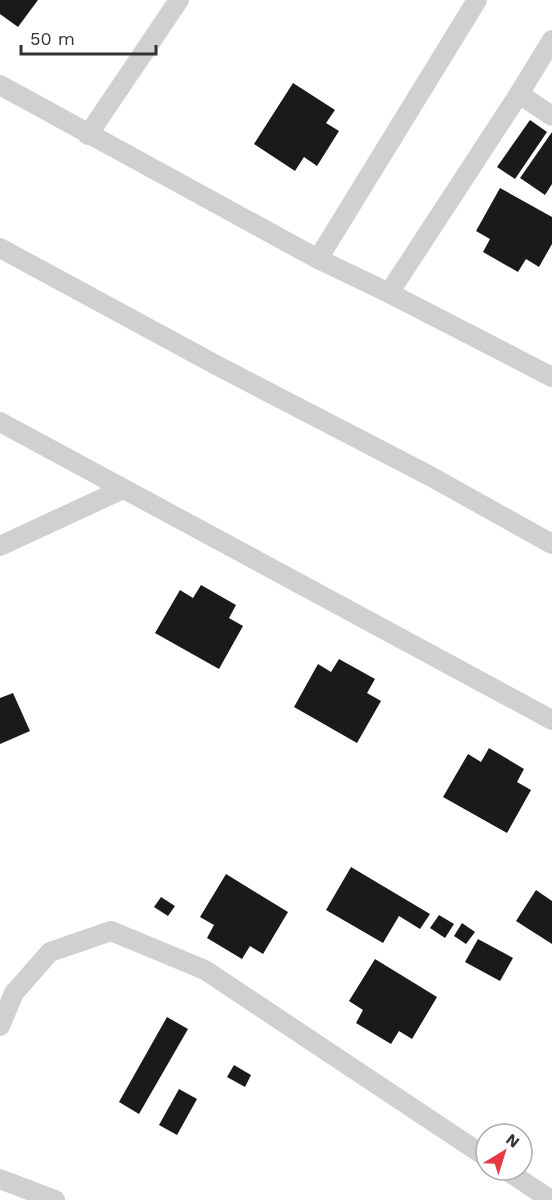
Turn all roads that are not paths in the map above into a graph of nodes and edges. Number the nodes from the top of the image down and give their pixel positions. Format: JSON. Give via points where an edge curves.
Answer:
{"nodes":[{"id":1,"x":179,"y":0,"type":"edge"},
{"id":2,"x":477,"y":0,"type":"edge"},
{"id":3,"x":552,"y":40,"type":"edge"},
{"id":4,"x":0,"y":85,"type":"edge"},
{"id":5,"x":519,"y":94,"type":"junction"},
{"id":6,"x":552,"y":116,"type":"edge"},
{"id":7,"x":88,"y":135,"type":"junction"},
{"id":8,"x":0,"y":248,"type":"edge"},
{"id":9,"x":318,"y":259,"type":"junction"},
{"id":10,"x":389,"y":292,"type":"junction"},
{"id":11,"x":552,"y":376,"type":"edge"},
{"id":12,"x":0,"y":422,"type":"edge"},
{"id":13,"x":123,"y":489,"type":"junction"},
{"id":14,"x":552,"y":544,"type":"edge"},
{"id":15,"x":0,"y":546,"type":"edge"},
{"id":16,"x":552,"y":720,"type":"edge"},
{"id":17,"x":0,"y":1026,"type":"edge"},
{"id":18,"x":474,"y":1148,"type":"edge"},
{"id":19,"x":0,"y":1179,"type":"edge"},
{"id":20,"x":524,"y":1182,"type":"edge"},
{"id":21,"x":56,"y":1200,"type":"edge"},
{"id":22,"x":551,"y":1200,"type":"edge"}],
"edges":[{"from":1,"to":7,"type":"street"},
{"from":2,"to":9,"type":"street"},
{"from":3,"to":5,"type":"street"},
{"from":4,"to":7,"type":"street"},
{"from":5,"to":6,"type":"street"},
{"from":5,"to":10,"type":"street"},
{"from":7,"to":9,"type":"street"},
{"from":8,"to":14,"type":"street"},
{"from":9,"to":10,"type":"street"},
{"from":10,"to":11,"type":"street"},
{"from":12,"to":13,"type":"street"},
{"from":13,"to":15,"type":"street"},
{"from":13,"to":16,"type":"street"},
{"from":17,"to":18,"type":"street","via":[[14,993],[50,952],[111,931],[205,970]]},
{"from":19,"to":21,"type":"street"},
{"from":20,"to":22,"type":"street"}]}
